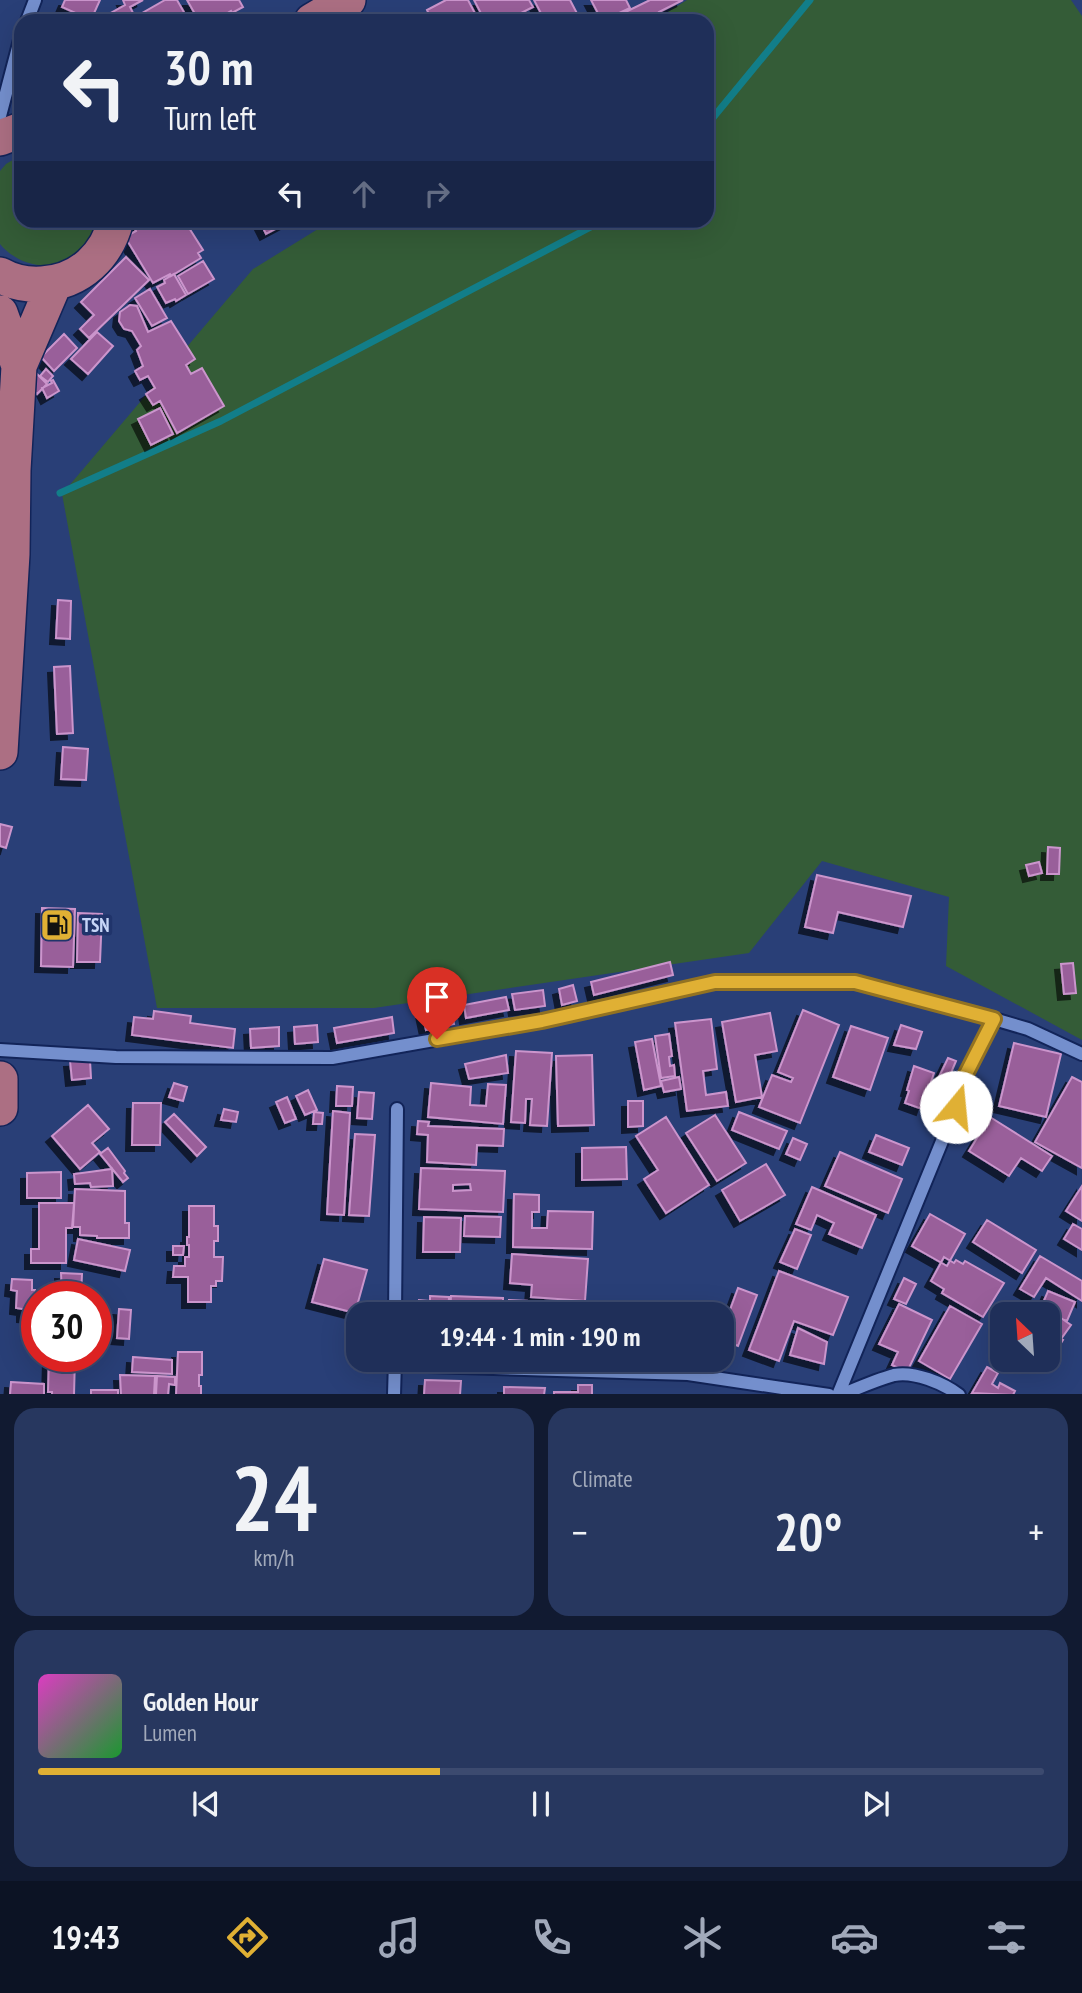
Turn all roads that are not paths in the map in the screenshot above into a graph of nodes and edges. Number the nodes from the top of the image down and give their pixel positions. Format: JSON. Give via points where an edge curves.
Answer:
{"nodes":[{"id":1,"x":348,"y":0,"type":"edge"},
{"id":2,"x":324,"y":14,"type":"edge"},
{"id":3,"x":14,"y":66,"type":"edge"},
{"id":4,"x":0,"y":116,"type":"edge"},
{"id":5,"x":114,"y":228,"type":"edge"},
{"id":6,"x":0,"y":275,"type":"edge"},
{"id":7,"x":54,"y":284,"type":"junction"},
{"id":8,"x":0,"y":313,"type":"edge"},
{"id":9,"x":19,"y":366,"type":"junction"},
{"id":10,"x":0,"y":752,"type":"edge"},
{"id":11,"x":994,"y":1019,"type":"junction"},
{"id":12,"x":0,"y":1050,"type":"edge"},
{"id":13,"x":1082,"y":1054,"type":"edge"},
{"id":14,"x":0,"y":1079,"type":"edge"},
{"id":15,"x":0,"y":1108,"type":"edge"},
{"id":16,"x":397,"y":1109,"type":"dead end"},
{"id":17,"x":395,"y":1302,"type":"edge"},
{"id":18,"x":395,"y":1372,"type":"edge"},
{"id":19,"x":639,"y":1372,"type":"edge"},
{"id":20,"x":394,"y":1394,"type":"edge"},
{"id":21,"x":822,"y":1394,"type":"edge"},
{"id":22,"x":839,"y":1394,"type":"edge"},
{"id":23,"x":842,"y":1394,"type":"edge"},
{"id":24,"x":958,"y":1394,"type":"edge"}],
"edges":[{"from":1,"to":2,"type":"main road"},
{"from":3,"to":4,"type":"street"},
{"from":5,"to":7,"type":"main road","via":[[98,258],[78,275]]},
{"from":6,"to":7,"type":"main road","via":[[28,285]]},
{"from":7,"to":9,"type":"main road"},
{"from":8,"to":9,"type":"main road"},
{"from":9,"to":10,"type":"main road"},
{"from":11,"to":12,"type":"street","via":[[855,982],[715,982],[542,1021],[332,1058],[116,1057]]},
{"from":11,"to":13,"type":"street"},
{"from":11,"to":22,"type":"street","via":[[966,1074]]},
{"from":14,"to":15,"type":"main road"},
{"from":16,"to":17,"type":"street"},
{"from":18,"to":20,"type":"street"},
{"from":19,"to":21,"type":"street","via":[[688,1374]]},
{"from":23,"to":24,"type":"street","via":[[897,1374],[920,1377]]}]}
